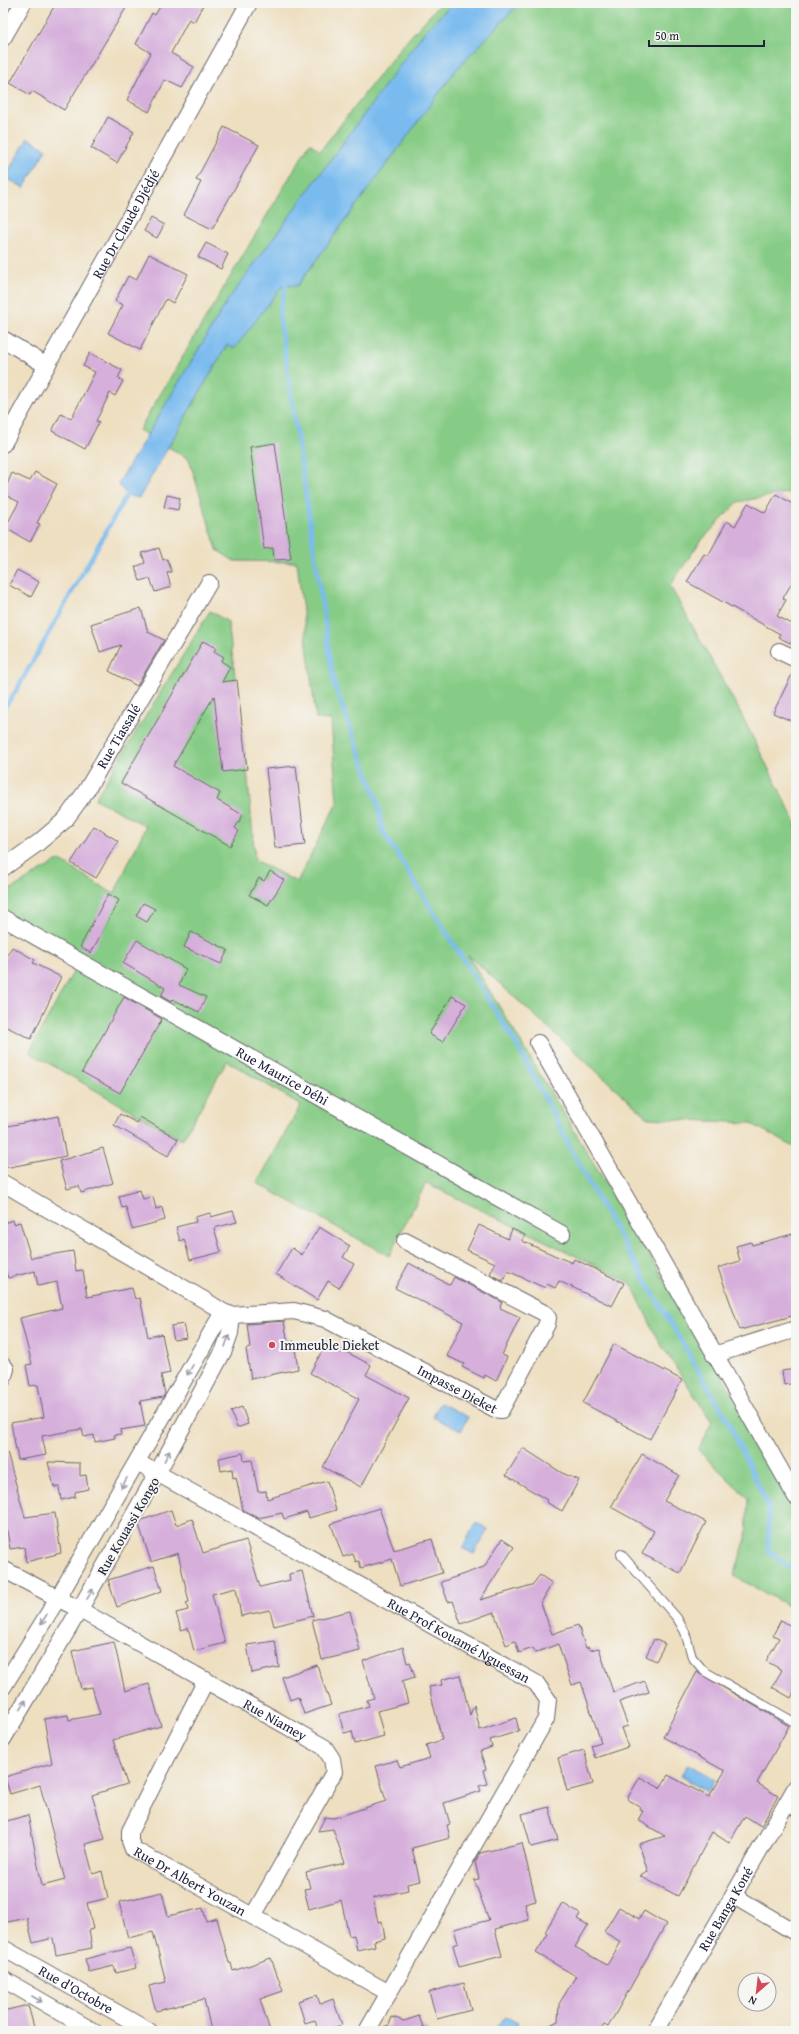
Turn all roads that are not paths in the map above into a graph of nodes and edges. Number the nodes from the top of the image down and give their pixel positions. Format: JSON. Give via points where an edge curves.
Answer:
{"nodes":[{"id":1,"x":23,"y":3,"type":"edge"},
{"id":2,"x":249,"y":3,"type":"edge"},
{"id":3,"x":3,"y":38,"type":"edge"},
{"id":4,"x":3,"y":339,"type":"edge"},
{"id":5,"x":48,"y":366,"type":"junction"},
{"id":6,"x":3,"y":444,"type":"edge"},
{"id":7,"x":209,"y":582,"type":"dead end"},
{"id":8,"x":779,"y":651,"type":"dead end"},
{"id":9,"x":796,"y":659,"type":"edge"},
{"id":10,"x":3,"y":868,"type":"edge"},
{"id":11,"x":3,"y":918,"type":"edge"},
{"id":12,"x":538,"y":1043,"type":"dead end"},
{"id":13,"x":3,"y":1183,"type":"edge"},
{"id":14,"x":562,"y":1234,"type":"dead end"},
{"id":15,"x":405,"y":1240,"type":"dead end"},
{"id":16,"x":227,"y":1314,"type":"junction"},
{"id":17,"x":796,"y":1329,"type":"edge"},
{"id":18,"x":714,"y":1355,"type":"junction"},
{"id":19,"x":3,"y":1365,"type":"edge"},
{"id":20,"x":3,"y":1379,"type":"edge"},
{"id":21,"x":136,"y":1462,"type":"junction"},
{"id":22,"x":158,"y":1473,"type":"junction"},
{"id":23,"x":796,"y":1497,"type":"edge"},
{"id":24,"x":621,"y":1554,"type":"dead end"},
{"id":25,"x":3,"y":1569,"type":"edge"},
{"id":26,"x":58,"y":1598,"type":"junction"},
{"id":27,"x":80,"y":1610,"type":"junction"},
{"id":28,"x":206,"y":1680,"type":"junction"},
{"id":29,"x":3,"y":1687,"type":"edge"},
{"id":30,"x":796,"y":1723,"type":"edge"},
{"id":31,"x":3,"y":1739,"type":"edge"},
{"id":32,"x":796,"y":1787,"type":"edge"},
{"id":33,"x":790,"y":1809,"type":"edge"},
{"id":34,"x":734,"y":1896,"type":"junction"},
{"id":35,"x":253,"y":1916,"type":"junction"},
{"id":36,"x":796,"y":1933,"type":"edge"},
{"id":37,"x":3,"y":1948,"type":"edge"},
{"id":38,"x":3,"y":1979,"type":"edge"},
{"id":39,"x":389,"y":1993,"type":"junction"},
{"id":40,"x":93,"y":2031,"type":"edge"},
{"id":41,"x":149,"y":2031,"type":"edge"},
{"id":42,"x":367,"y":2031,"type":"edge"},
{"id":43,"x":655,"y":2031,"type":"edge"}],
"edges":[{"from":1,"to":3,"type":"street"},
{"from":2,"to":5,"type":"street","name":"Rue Dr Claude Djédjé"},
{"from":4,"to":5,"type":"street"},
{"from":5,"to":6,"type":"street","name":"Rue Dr Claude Djédjé"},
{"from":7,"to":10,"type":"street","name":"Rue Tiassalé","via":[[86,791],[65,820]]},
{"from":8,"to":9,"type":"street"},
{"from":11,"to":14,"type":"street","name":"Rue Maurice Déhi"},
{"from":12,"to":18,"type":"street"},
{"from":13,"to":16,"type":"street"},
{"from":15,"to":16,"type":"street","name":"Impasse Dieket","via":[[546,1314],[546,1324],[501,1410],[325,1319],[294,1310]]},
{"from":16,"to":21,"type":"street","name":"Rue Kouassi Kongo","one_way":true},
{"from":22,"to":16,"type":"street","name":"Rue Kouassi Kongo","one_way":true,"via":[[224,1350],[230,1334]]},
{"from":17,"to":18,"type":"street"},
{"from":18,"to":23,"type":"street"},
{"from":19,"to":20,"type":"street","via":[[6,1370]]},
{"from":21,"to":22,"type":"street","name":"Rue Prof Kouamé Nguessan"},
{"from":21,"to":26,"type":"street","name":"Rue Kouassi Kongo","one_way":true},
{"from":27,"to":22,"type":"street","name":"Rue Kouassi Kongo","one_way":true},
{"from":22,"to":39,"type":"street","name":"Rue Prof Kouamé Nguessan","via":[[536,1683],[548,1700],[546,1719]]},
{"from":24,"to":30,"type":"lane","via":[[677,1618],[685,1632],[692,1657],[704,1671]]},
{"from":25,"to":26,"type":"street","name":"Rue Niamey"},
{"from":26,"to":27,"type":"street","name":"Rue Niamey"},
{"from":26,"to":29,"type":"street","name":"Rue Kouassi Kongo","one_way":true},
{"from":27,"to":28,"type":"street","name":"Rue Niamey"},
{"from":31,"to":27,"type":"street","name":"Rue Kouassi Kongo","one_way":true},
{"from":28,"to":35,"type":"street","name":"Rue Dr Albert Youzan","via":[[130,1831],[130,1841],[133,1849]]},
{"from":28,"to":35,"type":"street","name":"Rue Niamey","via":[[324,1747],[332,1759],[334,1772]]},
{"from":32,"to":33,"type":"street","name":"Rue Banga Koné"},
{"from":33,"to":34,"type":"street","name":"Rue Banga Koné"},
{"from":34,"to":36,"type":"street"},
{"from":34,"to":43,"type":"street","name":"Rue Banga Koné"},
{"from":35,"to":39,"type":"street","name":"Rue Dr Albert Youzan"},
{"from":37,"to":41,"type":"street","name":"Rue d'Octobre"},
{"from":38,"to":40,"type":"street","name":"Rue d'Octobre","one_way":true},
{"from":39,"to":42,"type":"street","name":"Rue Prof Kouamé Nguessan"}]}
